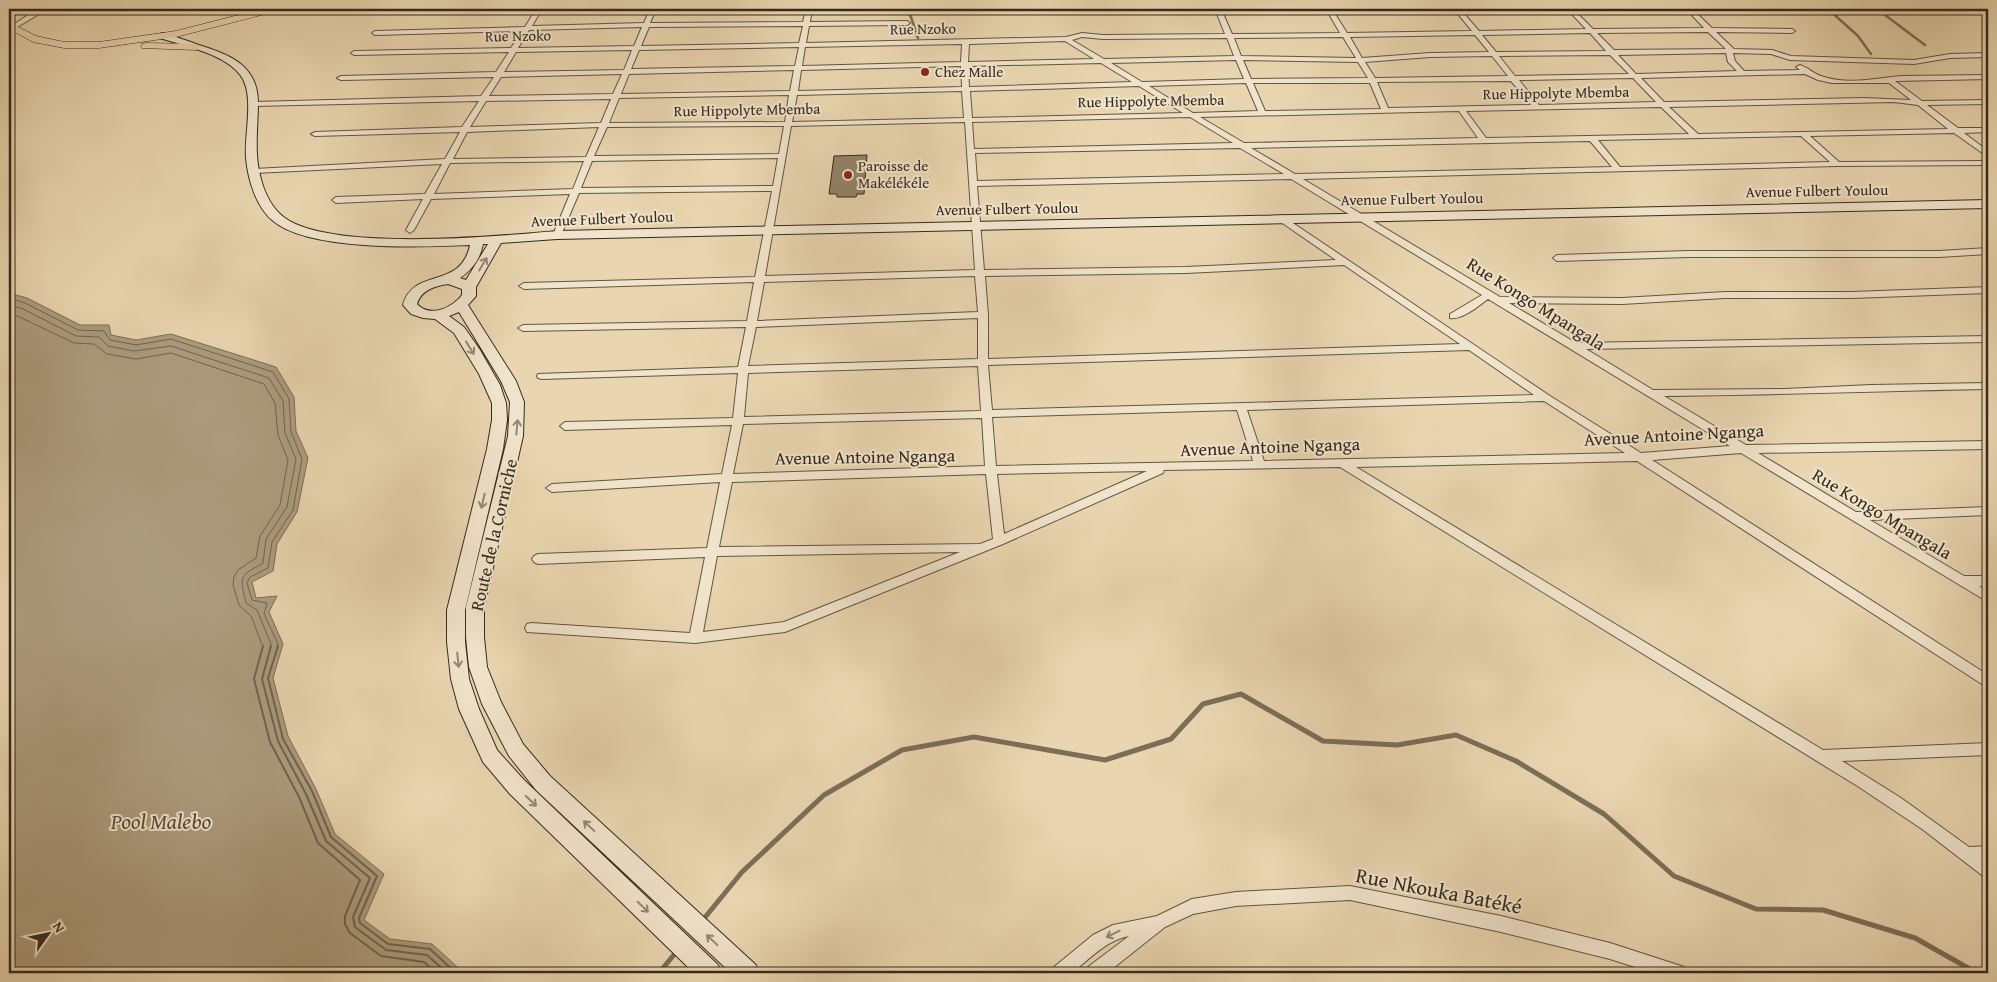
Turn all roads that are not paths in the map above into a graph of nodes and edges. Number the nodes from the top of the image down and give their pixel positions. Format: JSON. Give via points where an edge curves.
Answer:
{"nodes":[{"id":1,"x":40,"y":9,"type":"edge"},
{"id":2,"x":273,"y":9,"type":"edge"},
{"id":3,"x":445,"y":9,"type":"edge"},
{"id":4,"x":538,"y":9,"type":"edge"},
{"id":5,"x":653,"y":9,"type":"edge"},
{"id":6,"x":809,"y":9,"type":"edge"},
{"id":7,"x":1218,"y":9,"type":"edge"},
{"id":8,"x":1329,"y":9,"type":"edge"},
{"id":9,"x":1457,"y":9,"type":"edge"},
{"id":10,"x":1570,"y":9,"type":"edge"},
{"id":11,"x":1689,"y":9,"type":"edge"},
{"id":12,"x":405,"y":10,"type":"edge"},
{"id":13,"x":222,"y":21,"type":"junction"},
{"id":14,"x":806,"y":23,"type":"junction"},
{"id":15,"x":907,"y":23,"type":"dead end"},
{"id":16,"x":646,"y":25,"type":"junction"},
{"id":17,"x":10,"y":27,"type":"edge"},
{"id":18,"x":526,"y":28,"type":"junction"},
{"id":19,"x":1708,"y":29,"type":"junction"},
{"id":20,"x":1592,"y":31,"type":"junction"},
{"id":21,"x":1792,"y":32,"type":"dead end"},
{"id":22,"x":375,"y":33,"type":"dead end"},
{"id":23,"x":1477,"y":33,"type":"junction"},
{"id":24,"x":1344,"y":34,"type":"junction"},
{"id":25,"x":163,"y":36,"type":"junction"},
{"id":26,"x":1230,"y":36,"type":"junction"},
{"id":27,"x":1066,"y":39,"type":"junction"},
{"id":28,"x":966,"y":42,"type":"junction"},
{"id":29,"x":124,"y":43,"type":"junction"},
{"id":30,"x":802,"y":45,"type":"junction"},
{"id":31,"x":193,"y":46,"type":"junction"},
{"id":32,"x":638,"y":47,"type":"junction"},
{"id":33,"x":513,"y":50,"type":"junction"},
{"id":34,"x":1730,"y":51,"type":"junction"},
{"id":35,"x":354,"y":53,"type":"dead end"},
{"id":36,"x":1613,"y":53,"type":"junction"},
{"id":37,"x":1495,"y":55,"type":"junction"},
{"id":38,"x":1988,"y":55,"type":"edge"},
{"id":39,"x":1239,"y":58,"type":"junction"},
{"id":40,"x":1790,"y":58,"type":"junction"},
{"id":41,"x":1360,"y":60,"type":"junction"},
{"id":42,"x":1104,"y":61,"type":"junction"},
{"id":43,"x":964,"y":64,"type":"junction"},
{"id":44,"x":797,"y":68,"type":"junction"},
{"id":45,"x":627,"y":72,"type":"junction"},
{"id":46,"x":1806,"y":72,"type":"junction"},
{"id":47,"x":1742,"y":73,"type":"junction"},
{"id":48,"x":498,"y":74,"type":"junction"},
{"id":49,"x":1635,"y":75,"type":"junction"},
{"id":50,"x":1511,"y":77,"type":"junction"},
{"id":51,"x":1988,"y":77,"type":"edge"},
{"id":52,"x":341,"y":78,"type":"dead end"},
{"id":53,"x":1372,"y":79,"type":"junction"},
{"id":54,"x":1250,"y":80,"type":"junction"},
{"id":55,"x":1891,"y":81,"type":"junction"},
{"id":56,"x":1143,"y":85,"type":"junction"},
{"id":57,"x":966,"y":90,"type":"junction"},
{"id":58,"x":793,"y":93,"type":"junction"},
{"id":59,"x":616,"y":97,"type":"junction"},
{"id":60,"x":483,"y":99,"type":"junction"},
{"id":61,"x":1988,"y":102,"type":"edge"},
{"id":62,"x":1920,"y":103,"type":"junction"},
{"id":63,"x":254,"y":104,"type":"junction"},
{"id":64,"x":1662,"y":104,"type":"junction"},
{"id":65,"x":1536,"y":106,"type":"junction"},
{"id":66,"x":1461,"y":109,"type":"junction"},
{"id":67,"x":1385,"y":110,"type":"junction"},
{"id":68,"x":1262,"y":113,"type":"junction"},
{"id":69,"x":1191,"y":114,"type":"junction"},
{"id":70,"x":970,"y":119,"type":"junction"},
{"id":71,"x":787,"y":124,"type":"junction"},
{"id":72,"x":604,"y":125,"type":"junction"},
{"id":73,"x":465,"y":129,"type":"junction"},
{"id":74,"x":1957,"y":130,"type":"junction"},
{"id":75,"x":1988,"y":130,"type":"edge"},
{"id":76,"x":315,"y":134,"type":"dead end"},
{"id":77,"x":1803,"y":134,"type":"junction"},
{"id":78,"x":1696,"y":136,"type":"junction"},
{"id":79,"x":1593,"y":139,"type":"junction"},
{"id":80,"x":1483,"y":140,"type":"junction"},
{"id":81,"x":1244,"y":146,"type":"junction"},
{"id":82,"x":972,"y":151,"type":"junction"},
{"id":83,"x":1988,"y":155,"type":"edge"},
{"id":84,"x":782,"y":156,"type":"junction"},
{"id":85,"x":590,"y":159,"type":"junction"},
{"id":86,"x":446,"y":161,"type":"junction"},
{"id":87,"x":1988,"y":163,"type":"edge"},
{"id":88,"x":1837,"y":164,"type":"junction"},
{"id":89,"x":1618,"y":169,"type":"junction"},
{"id":90,"x":252,"y":171,"type":"junction"},
{"id":91,"x":1293,"y":176,"type":"junction"},
{"id":92,"x":974,"y":184,"type":"junction"},
{"id":93,"x":776,"y":188,"type":"junction"},
{"id":94,"x":577,"y":191,"type":"junction"},
{"id":95,"x":427,"y":196,"type":"junction"},
{"id":96,"x":336,"y":200,"type":"dead end"},
{"id":97,"x":1988,"y":204,"type":"edge"},
{"id":98,"x":1358,"y":216,"type":"junction"},
{"id":99,"x":1281,"y":218,"type":"junction"},
{"id":100,"x":976,"y":226,"type":"junction"},
{"id":101,"x":410,"y":230,"type":"dead end"},
{"id":102,"x":768,"y":230,"type":"junction"},
{"id":103,"x":557,"y":235,"type":"junction"},
{"id":104,"x":477,"y":240,"type":"junction"},
{"id":105,"x":498,"y":240,"type":"junction"},
{"id":106,"x":1988,"y":251,"type":"edge"},
{"id":107,"x":1557,"y":258,"type":"dead end"},
{"id":108,"x":1346,"y":262,"type":"junction"},
{"id":109,"x":979,"y":273,"type":"junction"},
{"id":110,"x":759,"y":279,"type":"junction"},
{"id":111,"x":448,"y":280,"type":"junction"},
{"id":112,"x":524,"y":286,"type":"dead end"},
{"id":113,"x":469,"y":287,"type":"junction"},
{"id":114,"x":1988,"y":290,"type":"edge"},
{"id":115,"x":1489,"y":294,"type":"junction"},
{"id":116,"x":1500,"y":300,"type":"junction"},
{"id":117,"x":461,"y":305,"type":"junction"},
{"id":118,"x":436,"y":314,"type":"junction"},
{"id":119,"x":983,"y":315,"type":"junction"},
{"id":120,"x":1454,"y":316,"type":"dead end"},
{"id":121,"x":752,"y":324,"type":"junction"},
{"id":122,"x":523,"y":328,"type":"dead end"},
{"id":123,"x":1988,"y":339,"type":"edge"},
{"id":124,"x":1572,"y":346,"type":"junction"},
{"id":125,"x":1471,"y":347,"type":"junction"},
{"id":126,"x":984,"y":363,"type":"junction"},
{"id":127,"x":743,"y":369,"type":"junction"},
{"id":128,"x":542,"y":376,"type":"dead end"},
{"id":129,"x":1988,"y":386,"type":"edge"},
{"id":130,"x":1651,"y":393,"type":"junction"},
{"id":131,"x":1546,"y":398,"type":"junction"},
{"id":132,"x":1241,"y":407,"type":"junction"},
{"id":133,"x":987,"y":414,"type":"junction"},
{"id":134,"x":738,"y":421,"type":"junction"},
{"id":135,"x":565,"y":426,"type":"dead end"},
{"id":136,"x":1988,"y":445,"type":"edge"},
{"id":137,"x":1744,"y":449,"type":"junction"},
{"id":138,"x":1638,"y":457,"type":"junction"},
{"id":139,"x":1340,"y":462,"type":"junction"},
{"id":140,"x":1260,"y":465,"type":"junction"},
{"id":141,"x":1166,"y":468,"type":"junction"},
{"id":142,"x":991,"y":472,"type":"junction"},
{"id":143,"x":727,"y":478,"type":"junction"},
{"id":144,"x":552,"y":488,"type":"dead end"},
{"id":145,"x":1988,"y":511,"type":"edge"},
{"id":146,"x":1853,"y":516,"type":"junction"},
{"id":147,"x":999,"y":541,"type":"junction"},
{"id":148,"x":984,"y":547,"type":"junction"},
{"id":149,"x":712,"y":552,"type":"junction"},
{"id":150,"x":538,"y":559,"type":"dead end"},
{"id":151,"x":1964,"y":581,"type":"junction"},
{"id":152,"x":1988,"y":581,"type":"edge"},
{"id":153,"x":1988,"y":597,"type":"edge"},
{"id":154,"x":531,"y":628,"type":"dead end"},
{"id":155,"x":695,"y":638,"type":"junction"},
{"id":156,"x":1988,"y":682,"type":"edge"},
{"id":157,"x":1988,"y":749,"type":"edge"},
{"id":158,"x":1824,"y":756,"type":"junction"},
{"id":159,"x":1988,"y":853,"type":"edge"},
{"id":160,"x":1968,"y":854,"type":"junction"},
{"id":161,"x":1988,"y":870,"type":"edge"},
{"id":162,"x":608,"y":874,"type":"joint"},
{"id":163,"x":1160,"y":922,"type":"junction"},
{"id":164,"x":710,"y":973,"type":"edge"},
{"id":165,"x":748,"y":973,"type":"edge"},
{"id":166,"x":1060,"y":973,"type":"edge"},
{"id":167,"x":1094,"y":973,"type":"edge"},
{"id":168,"x":1678,"y":973,"type":"edge"}],
"edges":[{"from":1,"to":17,"type":"street"},
{"from":2,"to":13,"type":"main road"},
{"from":3,"to":12,"type":"street"},
{"from":4,"to":18,"type":"street"},
{"from":5,"to":16,"type":"street"},
{"from":6,"to":14,"type":"street"},
{"from":7,"to":26,"type":"street"},
{"from":8,"to":24,"type":"street"},
{"from":9,"to":23,"type":"street"},
{"from":10,"to":20,"type":"street"},
{"from":11,"to":19,"type":"street"},
{"from":13,"to":25,"type":"main road"},
{"from":13,"to":31,"type":"main road","via":[[196,37]]},
{"from":14,"to":15,"type":"street"},
{"from":14,"to":16,"type":"street"},
{"from":14,"to":30,"type":"street"},
{"from":16,"to":18,"type":"street"},
{"from":16,"to":32,"type":"street"},
{"from":17,"to":29,"type":"main road","via":[[20,35],[48,43],[84,46]]},
{"from":18,"to":22,"type":"street"},
{"from":18,"to":33,"type":"street"},
{"from":19,"to":20,"type":"street","name":"Rue Nzoko"},
{"from":19,"to":21,"type":"street","name":"Rue Nzoko"},
{"from":19,"to":34,"type":"street"},
{"from":20,"to":23,"type":"street","name":"Rue Nzoko"},
{"from":20,"to":36,"type":"street"},
{"from":23,"to":24,"type":"street","name":"Rue Nzoko"},
{"from":23,"to":37,"type":"street"},
{"from":24,"to":26,"type":"street","name":"Rue Nzoko"},
{"from":24,"to":41,"type":"street"},
{"from":25,"to":29,"type":"main road"},
{"from":25,"to":31,"type":"main road","name":"Avenue Fulbert Youlou"},
{"from":26,"to":27,"type":"street","name":"Rue Nzoko","via":[[1082,35]]},
{"from":26,"to":39,"type":"street"},
{"from":27,"to":28,"type":"street","name":"Rue Nzoko"},
{"from":27,"to":42,"type":"street","name":"Rue Kongo Mpangala"},
{"from":28,"to":30,"type":"street","name":"Rue Nzoko"},
{"from":28,"to":43,"type":"street"},
{"from":29,"to":31,"type":"main road","via":[[156,47]]},
{"from":30,"to":32,"type":"street","name":"Rue Nzoko"},
{"from":30,"to":44,"type":"street"},
{"from":31,"to":63,"type":"main road","name":"Avenue Fulbert Youlou","via":[[235,62],[250,80]]},
{"from":32,"to":33,"type":"street","name":"Rue Nzoko"},
{"from":32,"to":45,"type":"street"},
{"from":33,"to":35,"type":"street","name":"Rue Nzoko"},
{"from":33,"to":48,"type":"street"},
{"from":34,"to":36,"type":"street"},
{"from":34,"to":40,"type":"street","via":[[1772,52]]},
{"from":34,"to":47,"type":"street","via":[[1732,62]]},
{"from":36,"to":37,"type":"street"},
{"from":36,"to":49,"type":"street"},
{"from":37,"to":41,"type":"street"},
{"from":37,"to":50,"type":"street"},
{"from":38,"to":40,"type":"street","via":[[1950,56],[1914,62]]},
{"from":39,"to":41,"type":"street"},
{"from":39,"to":42,"type":"street"},
{"from":39,"to":54,"type":"street"},
{"from":40,"to":46,"type":"street"},
{"from":41,"to":53,"type":"street"},
{"from":42,"to":43,"type":"street"},
{"from":42,"to":56,"type":"street","name":"Rue Kongo Mpangala"},
{"from":43,"to":44,"type":"street"},
{"from":43,"to":57,"type":"street"},
{"from":44,"to":45,"type":"street"},
{"from":44,"to":58,"type":"street"},
{"from":45,"to":48,"type":"street"},
{"from":45,"to":59,"type":"street"},
{"from":46,"to":47,"type":"street"},
{"from":46,"to":55,"type":"street","via":[[1829,82]]},
{"from":47,"to":49,"type":"street"},
{"from":48,"to":52,"type":"street"},
{"from":48,"to":60,"type":"street"},
{"from":49,"to":50,"type":"street"},
{"from":49,"to":64,"type":"street"},
{"from":50,"to":53,"type":"street"},
{"from":50,"to":65,"type":"street"},
{"from":51,"to":55,"type":"street","via":[[1902,78]]},
{"from":53,"to":54,"type":"street"},
{"from":53,"to":67,"type":"street"},
{"from":54,"to":56,"type":"street"},
{"from":54,"to":68,"type":"street"},
{"from":55,"to":62,"type":"street"},
{"from":56,"to":57,"type":"street"},
{"from":56,"to":69,"type":"street","name":"Rue Kongo Mpangala"},
{"from":57,"to":58,"type":"street"},
{"from":57,"to":70,"type":"street"},
{"from":58,"to":59,"type":"street"},
{"from":58,"to":71,"type":"street"},
{"from":59,"to":60,"type":"street"},
{"from":59,"to":72,"type":"street"},
{"from":60,"to":63,"type":"street"},
{"from":60,"to":73,"type":"street"},
{"from":61,"to":62,"type":"street","name":"Rue Hippolyte Mbemba"},
{"from":62,"to":64,"type":"street","name":"Rue Hippolyte Mbemba","via":[[1864,100]]},
{"from":62,"to":74,"type":"street"},
{"from":63,"to":90,"type":"main road","name":"Avenue Fulbert Youlou"},
{"from":64,"to":65,"type":"street","name":"Rue Hippolyte Mbemba"},
{"from":64,"to":78,"type":"street"},
{"from":65,"to":66,"type":"street","name":"Rue Hippolyte Mbemba"},
{"from":66,"to":67,"type":"street","name":"Rue Hippolyte Mbemba"},
{"from":66,"to":80,"type":"street"},
{"from":67,"to":68,"type":"street","name":"Rue Hippolyte Mbemba"},
{"from":68,"to":69,"type":"street","name":"Rue Hippolyte Mbemba"},
{"from":69,"to":70,"type":"street","name":"Rue Hippolyte Mbemba"},
{"from":69,"to":81,"type":"street","name":"Rue Kongo Mpangala"},
{"from":70,"to":71,"type":"street","name":"Rue Hippolyte Mbemba"},
{"from":70,"to":82,"type":"street"},
{"from":71,"to":72,"type":"street","name":"Rue Hippolyte Mbemba"},
{"from":71,"to":84,"type":"street"},
{"from":72,"to":73,"type":"street","name":"Rue Hippolyte Mbemba"},
{"from":72,"to":85,"type":"street"},
{"from":73,"to":76,"type":"street","name":"Rue Hippolyte Mbemba"},
{"from":73,"to":86,"type":"street"},
{"from":74,"to":75,"type":"street"},
{"from":74,"to":77,"type":"street"},
{"from":74,"to":83,"type":"street"},
{"from":77,"to":78,"type":"street"},
{"from":77,"to":88,"type":"street"},
{"from":78,"to":79,"type":"street"},
{"from":79,"to":80,"type":"street"},
{"from":79,"to":89,"type":"street"},
{"from":80,"to":81,"type":"street"},
{"from":81,"to":82,"type":"street"},
{"from":81,"to":91,"type":"street","name":"Rue Kongo Mpangala"},
{"from":82,"to":92,"type":"street"},
{"from":84,"to":85,"type":"street"},
{"from":84,"to":93,"type":"street"},
{"from":85,"to":86,"type":"street"},
{"from":85,"to":94,"type":"street"},
{"from":86,"to":90,"type":"street"},
{"from":86,"to":95,"type":"street"},
{"from":87,"to":88,"type":"street"},
{"from":88,"to":89,"type":"street"},
{"from":89,"to":91,"type":"street"},
{"from":90,"to":104,"type":"main road","name":"Avenue Fulbert Youlou","via":[[277,218],[297,230],[349,241]]},
{"from":91,"to":92,"type":"street"},
{"from":91,"to":98,"type":"street","name":"Rue Kongo Mpangala"},
{"from":92,"to":100,"type":"street"},
{"from":93,"to":94,"type":"street"},
{"from":93,"to":102,"type":"street"},
{"from":94,"to":95,"type":"street"},
{"from":94,"to":103,"type":"street"},
{"from":95,"to":96,"type":"street"},
{"from":95,"to":101,"type":"street"},
{"from":97,"to":98,"type":"main road","name":"Avenue Fulbert Youlou"},
{"from":98,"to":99,"type":"main road","name":"Avenue Fulbert Youlou"},
{"from":98,"to":115,"type":"street","name":"Rue Kongo Mpangala"},
{"from":99,"to":100,"type":"main road","name":"Avenue Fulbert Youlou"},
{"from":99,"to":108,"type":"street"},
{"from":100,"to":102,"type":"main road","name":"Avenue Fulbert Youlou"},
{"from":100,"to":109,"type":"street"},
{"from":102,"to":103,"type":"main road","name":"Avenue Fulbert Youlou"},
{"from":102,"to":110,"type":"street"},
{"from":103,"to":105,"type":"main road","name":"Avenue Fulbert Youlou"},
{"from":104,"to":105,"type":"main road","name":"Avenue Fulbert Youlou"},
{"from":104,"to":111,"type":"main road","via":[[472,262]]},
{"from":113,"to":105,"type":"main road","one_way":true},
{"from":106,"to":107,"type":"street"},
{"from":108,"to":109,"type":"street","via":[[1186,270]]},
{"from":108,"to":125,"type":"street"},
{"from":109,"to":110,"type":"street"},
{"from":109,"to":119,"type":"street"},
{"from":110,"to":112,"type":"street"},
{"from":110,"to":121,"type":"street"},
{"from":111,"to":113,"type":"main road"},
{"from":111,"to":118,"type":"main road","name":"Route de la Corniche","via":[[421,289],[411,299],[410,305],[419,313]]},
{"from":113,"to":117,"type":"main road","via":[[469,296]]},
{"from":114,"to":116,"type":"street","via":[[1725,295],[1622,301]]},
{"from":115,"to":116,"type":"street","name":"Rue Kongo Mpangala"},
{"from":115,"to":120,"type":"street"},
{"from":116,"to":124,"type":"street","name":"Rue Kongo Mpangala"},
{"from":117,"to":118,"type":"main road"},
{"from":165,"to":117,"type":"main road","name":"Route de la Corniche","one_way":true,"via":[[543,783],[516,750],[492,704],[478,667],[475,607],[518,422],[516,400],[509,382]]},
{"from":118,"to":162,"type":"main road","name":"Route de la Corniche","one_way":true,"via":[[453,324],[465,339],[491,380],[499,402],[495,449],[456,610],[460,679],[490,756],[516,787]]},
{"from":119,"to":121,"type":"street"},
{"from":119,"to":126,"type":"street"},
{"from":121,"to":122,"type":"street"},
{"from":121,"to":127,"type":"street"},
{"from":123,"to":124,"type":"street"},
{"from":124,"to":130,"type":"street","name":"Rue Kongo Mpangala"},
{"from":125,"to":126,"type":"street"},
{"from":125,"to":131,"type":"street"},
{"from":126,"to":127,"type":"street"},
{"from":126,"to":133,"type":"street"},
{"from":127,"to":128,"type":"street"},
{"from":127,"to":134,"type":"street"},
{"from":129,"to":130,"type":"street"},
{"from":130,"to":137,"type":"street","name":"Rue Kongo Mpangala"},
{"from":131,"to":132,"type":"street"},
{"from":131,"to":138,"type":"street"},
{"from":132,"to":133,"type":"street"},
{"from":132,"to":140,"type":"street"},
{"from":133,"to":134,"type":"street"},
{"from":133,"to":142,"type":"street"},
{"from":134,"to":135,"type":"street"},
{"from":134,"to":143,"type":"street"},
{"from":136,"to":137,"type":"street","name":"Avenue Antoine Nganga"},
{"from":137,"to":138,"type":"street","name":"Avenue Antoine Nganga"},
{"from":137,"to":146,"type":"street","name":"Rue Kongo Mpangala"},
{"from":138,"to":139,"type":"street","name":"Avenue Antoine Nganga"},
{"from":138,"to":156,"type":"street"},
{"from":139,"to":140,"type":"street","name":"Avenue Antoine Nganga"},
{"from":139,"to":158,"type":"street"},
{"from":140,"to":141,"type":"street","name":"Avenue Antoine Nganga"},
{"from":141,"to":142,"type":"street","name":"Avenue Antoine Nganga"},
{"from":141,"to":147,"type":"street"},
{"from":142,"to":143,"type":"street","name":"Avenue Antoine Nganga"},
{"from":142,"to":147,"type":"street"},
{"from":143,"to":144,"type":"street","name":"Avenue Antoine Nganga"},
{"from":143,"to":149,"type":"street"},
{"from":145,"to":146,"type":"street"},
{"from":146,"to":151,"type":"street","name":"Rue Kongo Mpangala"},
{"from":147,"to":148,"type":"street"},
{"from":148,"to":149,"type":"street"},
{"from":148,"to":155,"type":"street","via":[[785,628]]},
{"from":149,"to":150,"type":"street"},
{"from":149,"to":155,"type":"street"},
{"from":151,"to":152,"type":"street"},
{"from":151,"to":153,"type":"street","name":"Rue Kongo Mpangala"},
{"from":154,"to":155,"type":"street"},
{"from":157,"to":158,"type":"street"},
{"from":158,"to":160,"type":"street","via":[[1880,791]]},
{"from":159,"to":160,"type":"street"},
{"from":160,"to":161,"type":"street"},
{"from":162,"to":164,"type":"main road","name":"Route de la Corniche","one_way":true},
{"from":163,"to":166,"type":"street","name":"Rue Nkouka Batéké","one_way":true,"via":[[1119,930],[1099,941]]},
{"from":163,"to":167,"type":"street","name":"Rue Nkouka Batéké"},
{"from":163,"to":168,"type":"street","name":"Rue Nkouka Batéké","via":[[1192,907],[1236,899],[1350,893],[1592,946]]}]}
